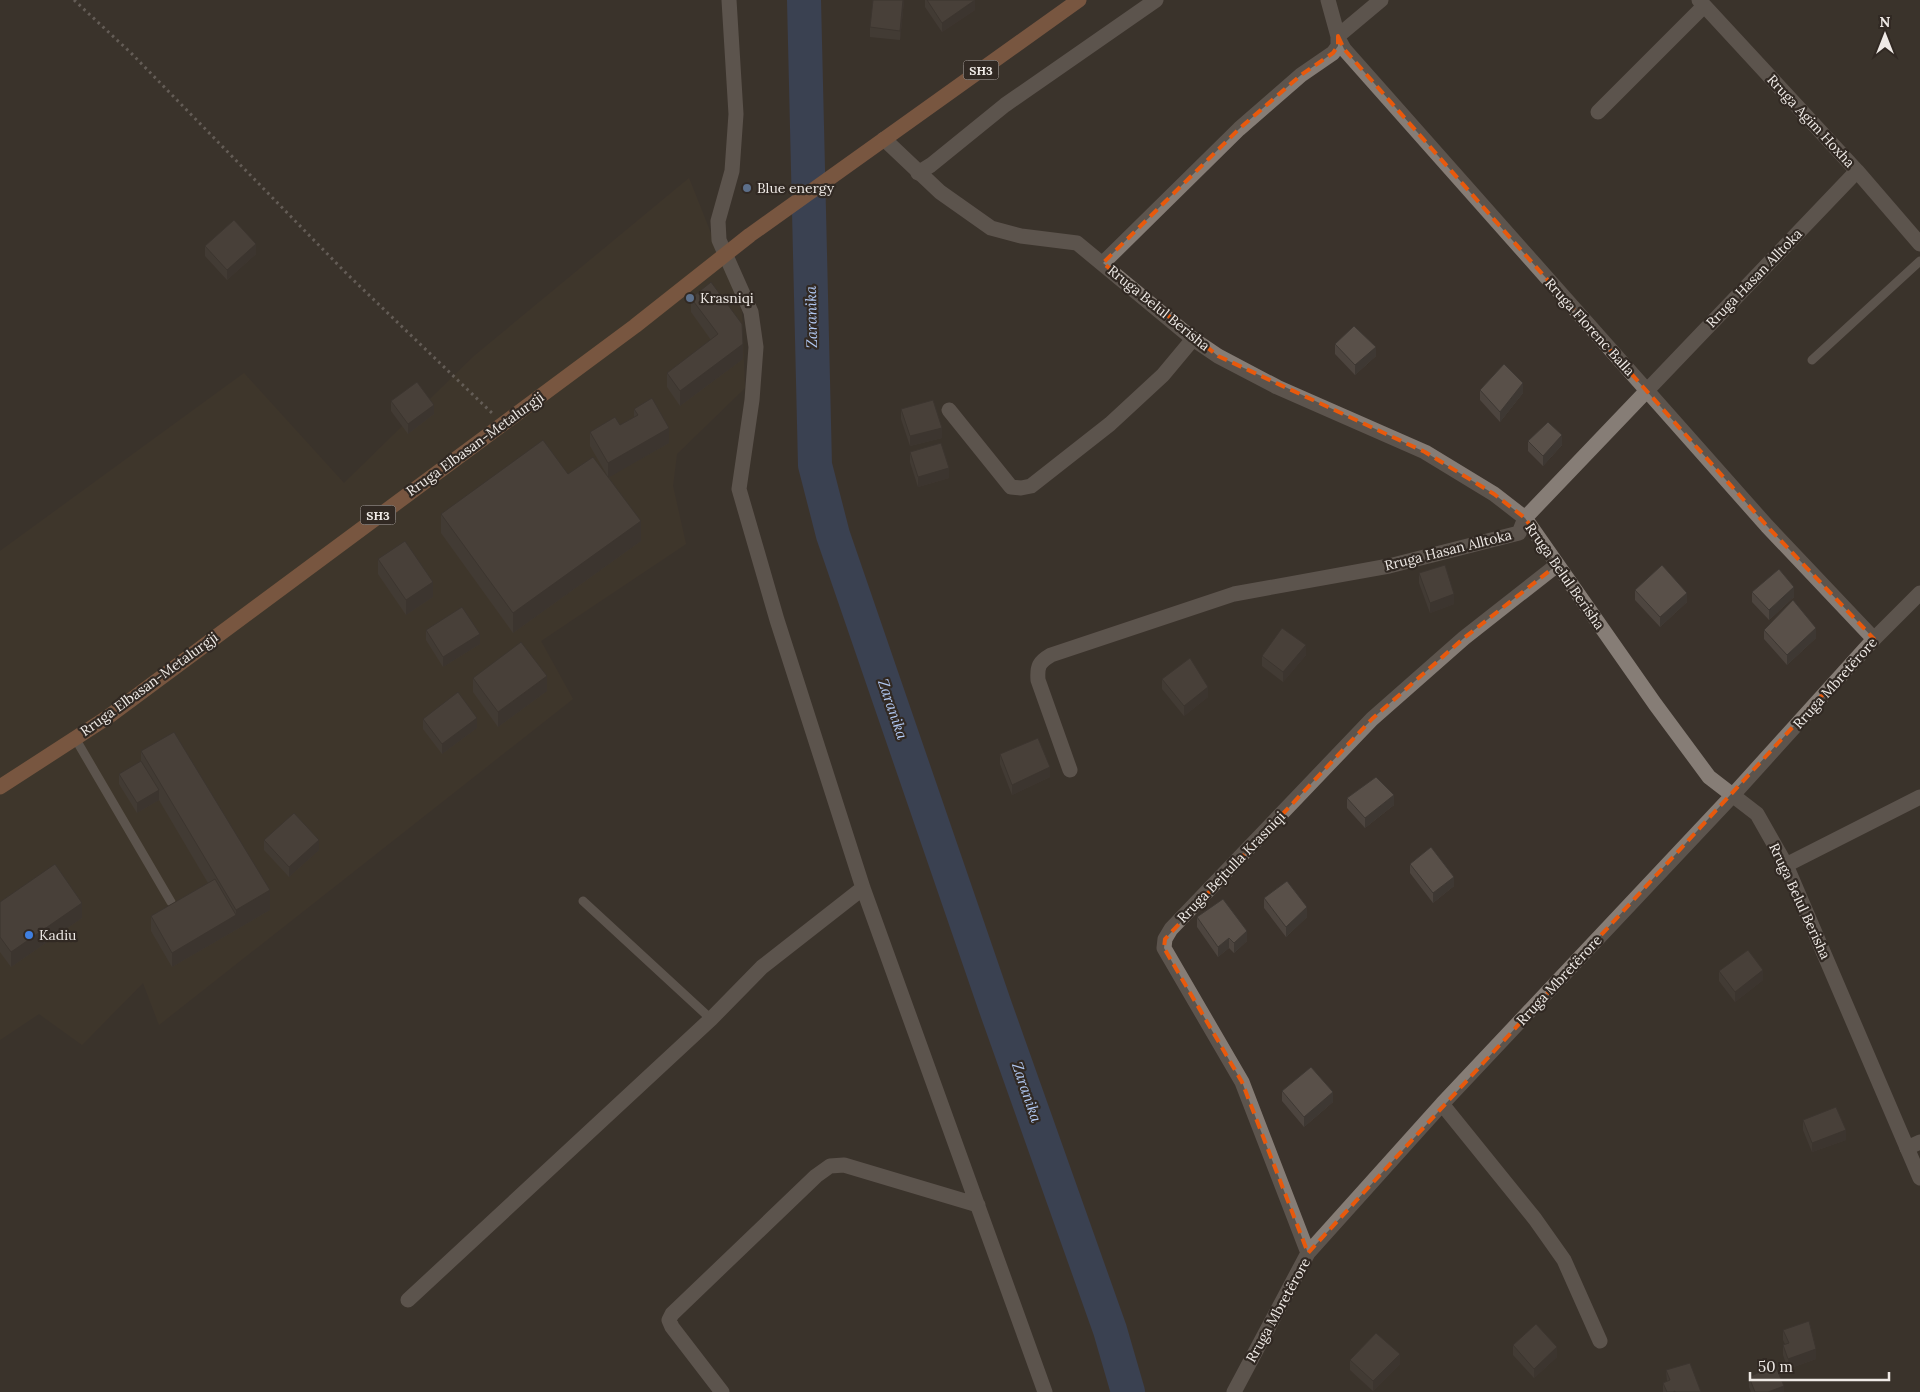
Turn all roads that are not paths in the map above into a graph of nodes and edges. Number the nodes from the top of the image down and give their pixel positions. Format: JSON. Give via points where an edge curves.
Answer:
{"nodes":[{"id":1,"x":729,"y":0,"type":"edge"},
{"id":2,"x":1079,"y":0,"type":"edge"},
{"id":3,"x":1156,"y":0,"type":"edge"},
{"id":4,"x":1328,"y":0,"type":"edge"},
{"id":5,"x":1381,"y":0,"type":"edge"},
{"id":6,"x":1702,"y":3,"type":"edge"},
{"id":7,"x":1338,"y":36,"type":"junction"},
{"id":8,"x":1598,"y":112,"type":"dead end"},
{"id":9,"x":884,"y":139,"type":"junction"},
{"id":10,"x":1857,"y":171,"type":"junction"},
{"id":11,"x":918,"y":173,"type":"junction"},
{"id":12,"x":1920,"y":244,"type":"edge"},
{"id":13,"x":726,"y":253,"type":"junction"},
{"id":14,"x":1920,"y":261,"type":"edge"},
{"id":15,"x":1103,"y":263,"type":"junction"},
{"id":16,"x":1193,"y":339,"type":"junction"},
{"id":17,"x":1812,"y":360,"type":"dead end"},
{"id":18,"x":1647,"y":391,"type":"junction"},
{"id":19,"x":949,"y":410,"type":"dead end"},
{"id":20,"x":1525,"y":518,"type":"junction"},
{"id":21,"x":1557,"y":565,"type":"junction"},
{"id":22,"x":1920,"y":594,"type":"edge"},
{"id":23,"x":1874,"y":638,"type":"junction"},
{"id":24,"x":75,"y":738,"type":"junction"},
{"id":25,"x":1070,"y":770,"type":"dead end"},
{"id":26,"x":0,"y":787,"type":"edge"},
{"id":27,"x":1732,"y":796,"type":"junction"},
{"id":28,"x":1920,"y":797,"type":"edge"},
{"id":29,"x":1786,"y":865,"type":"junction"},
{"id":30,"x":863,"y":888,"type":"junction"},
{"id":31,"x":583,"y":901,"type":"dead end"},
{"id":32,"x":171,"y":902,"type":"edge"},
{"id":33,"x":711,"y":1019,"type":"junction"},
{"id":34,"x":1442,"y":1104,"type":"junction"},
{"id":35,"x":1913,"y":1145,"type":"edge"},
{"id":36,"x":1920,"y":1178,"type":"edge"},
{"id":37,"x":978,"y":1204,"type":"junction"},
{"id":38,"x":1308,"y":1253,"type":"junction"},
{"id":39,"x":408,"y":1300,"type":"dead end"},
{"id":40,"x":1600,"y":1341,"type":"dead end"},
{"id":41,"x":722,"y":1392,"type":"edge"},
{"id":42,"x":1045,"y":1392,"type":"edge"},
{"id":43,"x":1234,"y":1392,"type":"edge"}],
"edges":[{"from":1,"to":13,"type":"street","via":[[736,114],[732,171],[718,222],[720,240]]},
{"from":2,"to":9,"type":"main road","number":"SH3"},
{"from":3,"to":11,"type":"street","via":[[1005,105]]},
{"from":4,"to":7,"type":"street","name":"Rruga Florenc Balla"},
{"from":5,"to":7,"type":"street"},
{"from":6,"to":8,"type":"street"},
{"from":6,"to":10,"type":"street","name":"Rruga Agim Hoxha"},
{"from":7,"to":15,"type":"street","via":[[1338,46],[1333,53],[1301,75],[1239,129]]},
{"from":7,"to":18,"type":"street","name":"Rruga Florenc Balla","via":[[1344,49]]},
{"from":9,"to":11,"type":"street","name":"Rruga Belul Berisha"},
{"from":9,"to":13,"type":"main road","name":"Rruga Elbasan-Metalurgji","number":"SH3"},
{"from":10,"to":12,"type":"street","name":"Rruga Agim Hoxha"},
{"from":10,"to":18,"type":"street","name":"Rruga Hasan Alltoka"},
{"from":11,"to":15,"type":"street","name":"Rruga Belul Berisha","via":[[991,228],[1021,236],[1077,243]]},
{"from":13,"to":24,"type":"main road","name":"Rruga Elbasan-Metalurgji","number":"SH3","via":[[635,326]]},
{"from":13,"to":30,"type":"street","via":[[751,312],[756,347],[739,489],[777,620]]},
{"from":14,"to":17,"type":"lane"},
{"from":15,"to":16,"type":"street","name":"Rruga Belul Berisha"},
{"from":16,"to":19,"type":"street","via":[[1163,375],[1123,412],[1032,486],[1011,487]]},
{"from":16,"to":20,"type":"street","name":"Rruga Belul Berisha","via":[[1218,356],[1278,387],[1425,452],[1494,494]]},
{"from":18,"to":20,"type":"street","name":"Rruga Hasan Alltoka"},
{"from":18,"to":23,"type":"street","name":"Rruga Florenc Balla","via":[[1767,526]]},
{"from":20,"to":21,"type":"street","name":"Rruga Belul Berisha"},
{"from":20,"to":25,"type":"street","name":"Rruga Hasan Alltoka","via":[[1519,532],[1511,536],[1389,566],[1234,594],[1040,661],[1038,680]]},
{"from":21,"to":27,"type":"street","name":"Rruga Belul Berisha","via":[[1709,777]]},
{"from":21,"to":38,"type":"street","name":"Rruga Bejtulla Krasniqi","via":[[1464,638],[1372,719],[1165,939],[1164,948],[1242,1082]]},
{"from":22,"to":23,"type":"street","name":"Rruga Mbretërore"},
{"from":23,"to":27,"type":"street","name":"Rruga Mbretërore"},
{"from":24,"to":26,"type":"main road","name":"Rruga Elbasan-Metalurgji","number":"SH3"},
{"from":24,"to":32,"type":"lane"},
{"from":27,"to":29,"type":"street","name":"Rruga Belul Berisha","via":[[1757,814]]},
{"from":27,"to":34,"type":"street","name":"Rruga Mbretërore"},
{"from":28,"to":29,"type":"street"},
{"from":29,"to":35,"type":"street","name":"Rruga Belul Berisha"},
{"from":30,"to":33,"type":"street","via":[[762,968]]},
{"from":30,"to":37,"type":"street"},
{"from":31,"to":33,"type":"lane"},
{"from":33,"to":39,"type":"street"},
{"from":34,"to":38,"type":"street","name":"Rruga Mbretërore"},
{"from":34,"to":40,"type":"street","via":[[1564,1260]]},
{"from":35,"to":36,"type":"street","name":"Rruga Belul Berisha"},
{"from":37,"to":41,"type":"street","via":[[844,1165],[830,1166],[816,1176],[669,1320]]},
{"from":37,"to":42,"type":"street"},
{"from":38,"to":43,"type":"street","name":"Rruga Mbretërore"}]}
